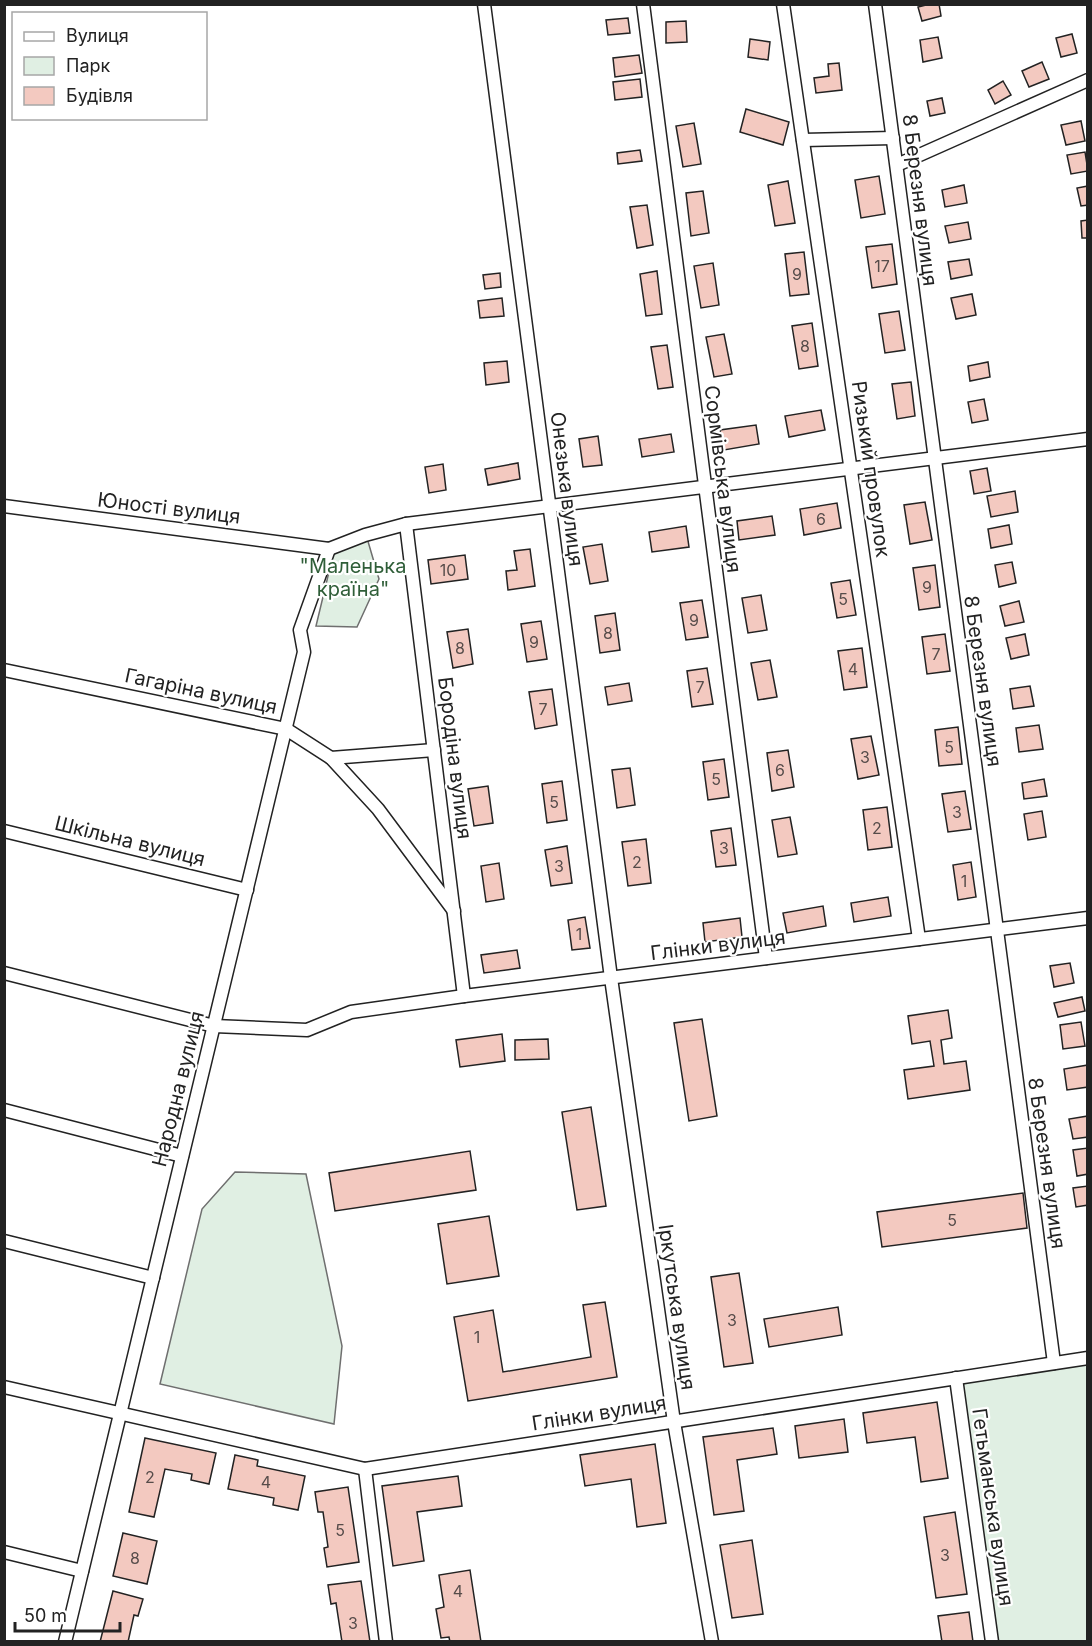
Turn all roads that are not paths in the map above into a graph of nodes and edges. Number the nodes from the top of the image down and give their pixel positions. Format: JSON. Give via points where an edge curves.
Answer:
{"nodes":[{"id":1,"x":484,"y":4,"type":"edge"},
{"id":2,"x":643,"y":4,"type":"edge"},
{"id":3,"x":783,"y":4,"type":"edge"},
{"id":4,"x":874,"y":4,"type":"edge"},
{"id":5,"x":1088,"y":80,"type":"edge"},
{"id":6,"x":893,"y":138,"type":"junction"},
{"id":7,"x":803,"y":140,"type":"junction"},
{"id":8,"x":897,"y":165,"type":"junction"},
{"id":9,"x":1088,"y":439,"type":"edge"},
{"id":10,"x":934,"y":458,"type":"junction"},
{"id":11,"x":851,"y":468,"type":"junction"},
{"id":12,"x":705,"y":487,"type":"junction"},
{"id":13,"x":4,"y":506,"type":"edge"},
{"id":14,"x":550,"y":506,"type":"junction"},
{"id":15,"x":406,"y":524,"type":"junction"},
{"id":16,"x":329,"y":549,"type":"junction"},
{"id":17,"x":4,"y":670,"type":"edge"},
{"id":18,"x":285,"y":729,"type":"junction"},
{"id":19,"x":434,"y":750,"type":"junction"},
{"id":20,"x":331,"y":758,"type":"junction"},
{"id":21,"x":4,"y":831,"type":"edge"},
{"id":22,"x":247,"y":890,"type":"junction"},
{"id":23,"x":454,"y":911,"type":"junction"},
{"id":24,"x":1088,"y":918,"type":"edge"},
{"id":25,"x":996,"y":929,"type":"junction"},
{"id":26,"x":919,"y":939,"type":"junction"},
{"id":27,"x":766,"y":958,"type":"junction"},
{"id":28,"x":4,"y":974,"type":"edge"},
{"id":29,"x":611,"y":978,"type":"junction"},
{"id":30,"x":464,"y":996,"type":"junction"},
{"id":31,"x":214,"y":1026,"type":"junction"},
{"id":32,"x":4,"y":1110,"type":"edge"},
{"id":33,"x":182,"y":1156,"type":"junction"},
{"id":34,"x":4,"y":1241,"type":"edge"},
{"id":35,"x":153,"y":1278,"type":"junction"},
{"id":36,"x":1088,"y":1358,"type":"edge"},
{"id":37,"x":1054,"y":1363,"type":"junction"},
{"id":38,"x":956,"y":1378,"type":"junction"},
{"id":39,"x":4,"y":1387,"type":"edge"},
{"id":40,"x":120,"y":1415,"type":"junction"},
{"id":41,"x":674,"y":1422,"type":"junction"},
{"id":42,"x":365,"y":1469,"type":"junction"},
{"id":43,"x":4,"y":1552,"type":"edge"},
{"id":44,"x":82,"y":1571,"type":"junction"},
{"id":45,"x":65,"y":1641,"type":"edge"},
{"id":46,"x":386,"y":1641,"type":"edge"},
{"id":47,"x":712,"y":1641,"type":"edge"},
{"id":48,"x":992,"y":1641,"type":"edge"}],
"edges":[{"from":1,"to":14,"type":"street","name":"Онезька вулиця"},
{"from":2,"to":12,"type":"street","name":"Сормівська вулиця"},
{"from":3,"to":7,"type":"street","name":"Ризький провулок"},
{"from":4,"to":6,"type":"street","name":"8 Березня вулиця"},
{"from":5,"to":8,"type":"street"},
{"from":6,"to":7,"type":"street"},
{"from":6,"to":8,"type":"street","name":"8 Березня вулиця"},
{"from":7,"to":11,"type":"street","name":"Ризький провулок"},
{"from":8,"to":10,"type":"street","name":"8 Березня вулиця"},
{"from":9,"to":10,"type":"street"},
{"from":10,"to":11,"type":"street"},
{"from":10,"to":25,"type":"street","name":"8 Березня вулиця"},
{"from":11,"to":12,"type":"street"},
{"from":11,"to":26,"type":"street","name":"Ризький провулок"},
{"from":12,"to":14,"type":"street"},
{"from":12,"to":27,"type":"street","name":"Сормівська вулиця"},
{"from":13,"to":16,"type":"street","name":"Юності вулиця"},
{"from":14,"to":15,"type":"street"},
{"from":14,"to":29,"type":"street","name":"Онезька вулиця"},
{"from":15,"to":16,"type":"street"},
{"from":15,"to":19,"type":"street","name":"Бородіна вулиця"},
{"from":16,"to":18,"type":"street","name":"Народна вулиця","via":[[300,630],[304,651]]},
{"from":17,"to":18,"type":"street","name":"Гагаріна вулиця"},
{"from":18,"to":20,"type":"street","name":"Гагаріна вулиця"},
{"from":18,"to":22,"type":"street","name":"Народна вулиця"},
{"from":19,"to":20,"type":"street"},
{"from":19,"to":23,"type":"street","name":"Бородіна вулиця"},
{"from":20,"to":23,"type":"street","name":"Гагаріна вулиця","via":[[378,809]]},
{"from":21,"to":22,"type":"street","name":"Шкільна вулиця"},
{"from":22,"to":31,"type":"street","name":"Народна вулиця"},
{"from":23,"to":30,"type":"street","name":"Бородіна вулиця"},
{"from":24,"to":25,"type":"street","name":"Глінки вулиця"},
{"from":25,"to":26,"type":"street","name":"Глінки вулиця"},
{"from":25,"to":37,"type":"street","name":"8 Березня вулиця"},
{"from":26,"to":27,"type":"street","name":"Глінки вулиця"},
{"from":27,"to":29,"type":"street","name":"Глінки вулиця"},
{"from":28,"to":31,"type":"street","name":"Глінки вулиця"},
{"from":29,"to":30,"type":"street","name":"Глінки вулиця"},
{"from":29,"to":41,"type":"street","name":"Іркутська вулиця"},
{"from":30,"to":31,"type":"street","name":"Глінки вулиця","via":[[351,1012],[308,1030]]},
{"from":31,"to":33,"type":"street","name":"Народна вулиця"},
{"from":32,"to":33,"type":"street"},
{"from":33,"to":35,"type":"street","name":"Народна вулиця"},
{"from":34,"to":35,"type":"street"},
{"from":35,"to":40,"type":"street","name":"Народна вулиця"},
{"from":36,"to":37,"type":"street","name":"Глінки вулиця"},
{"from":37,"to":38,"type":"street","name":"Глінки вулиця"},
{"from":38,"to":41,"type":"street","name":"Глінки вулиця"},
{"from":38,"to":48,"type":"street","name":"Гетьманська вулиця"},
{"from":39,"to":40,"type":"street","name":"Глінки вулиця"},
{"from":40,"to":42,"type":"street","name":"Глінки вулиця"},
{"from":40,"to":44,"type":"street","name":"Народна вулиця"},
{"from":41,"to":42,"type":"street","name":"Глінки вулиця"},
{"from":41,"to":47,"type":"street","name":"Іркутська вулиця"},
{"from":42,"to":46,"type":"street"},
{"from":43,"to":44,"type":"street"},
{"from":44,"to":45,"type":"street","name":"Народна вулиця"}]}
